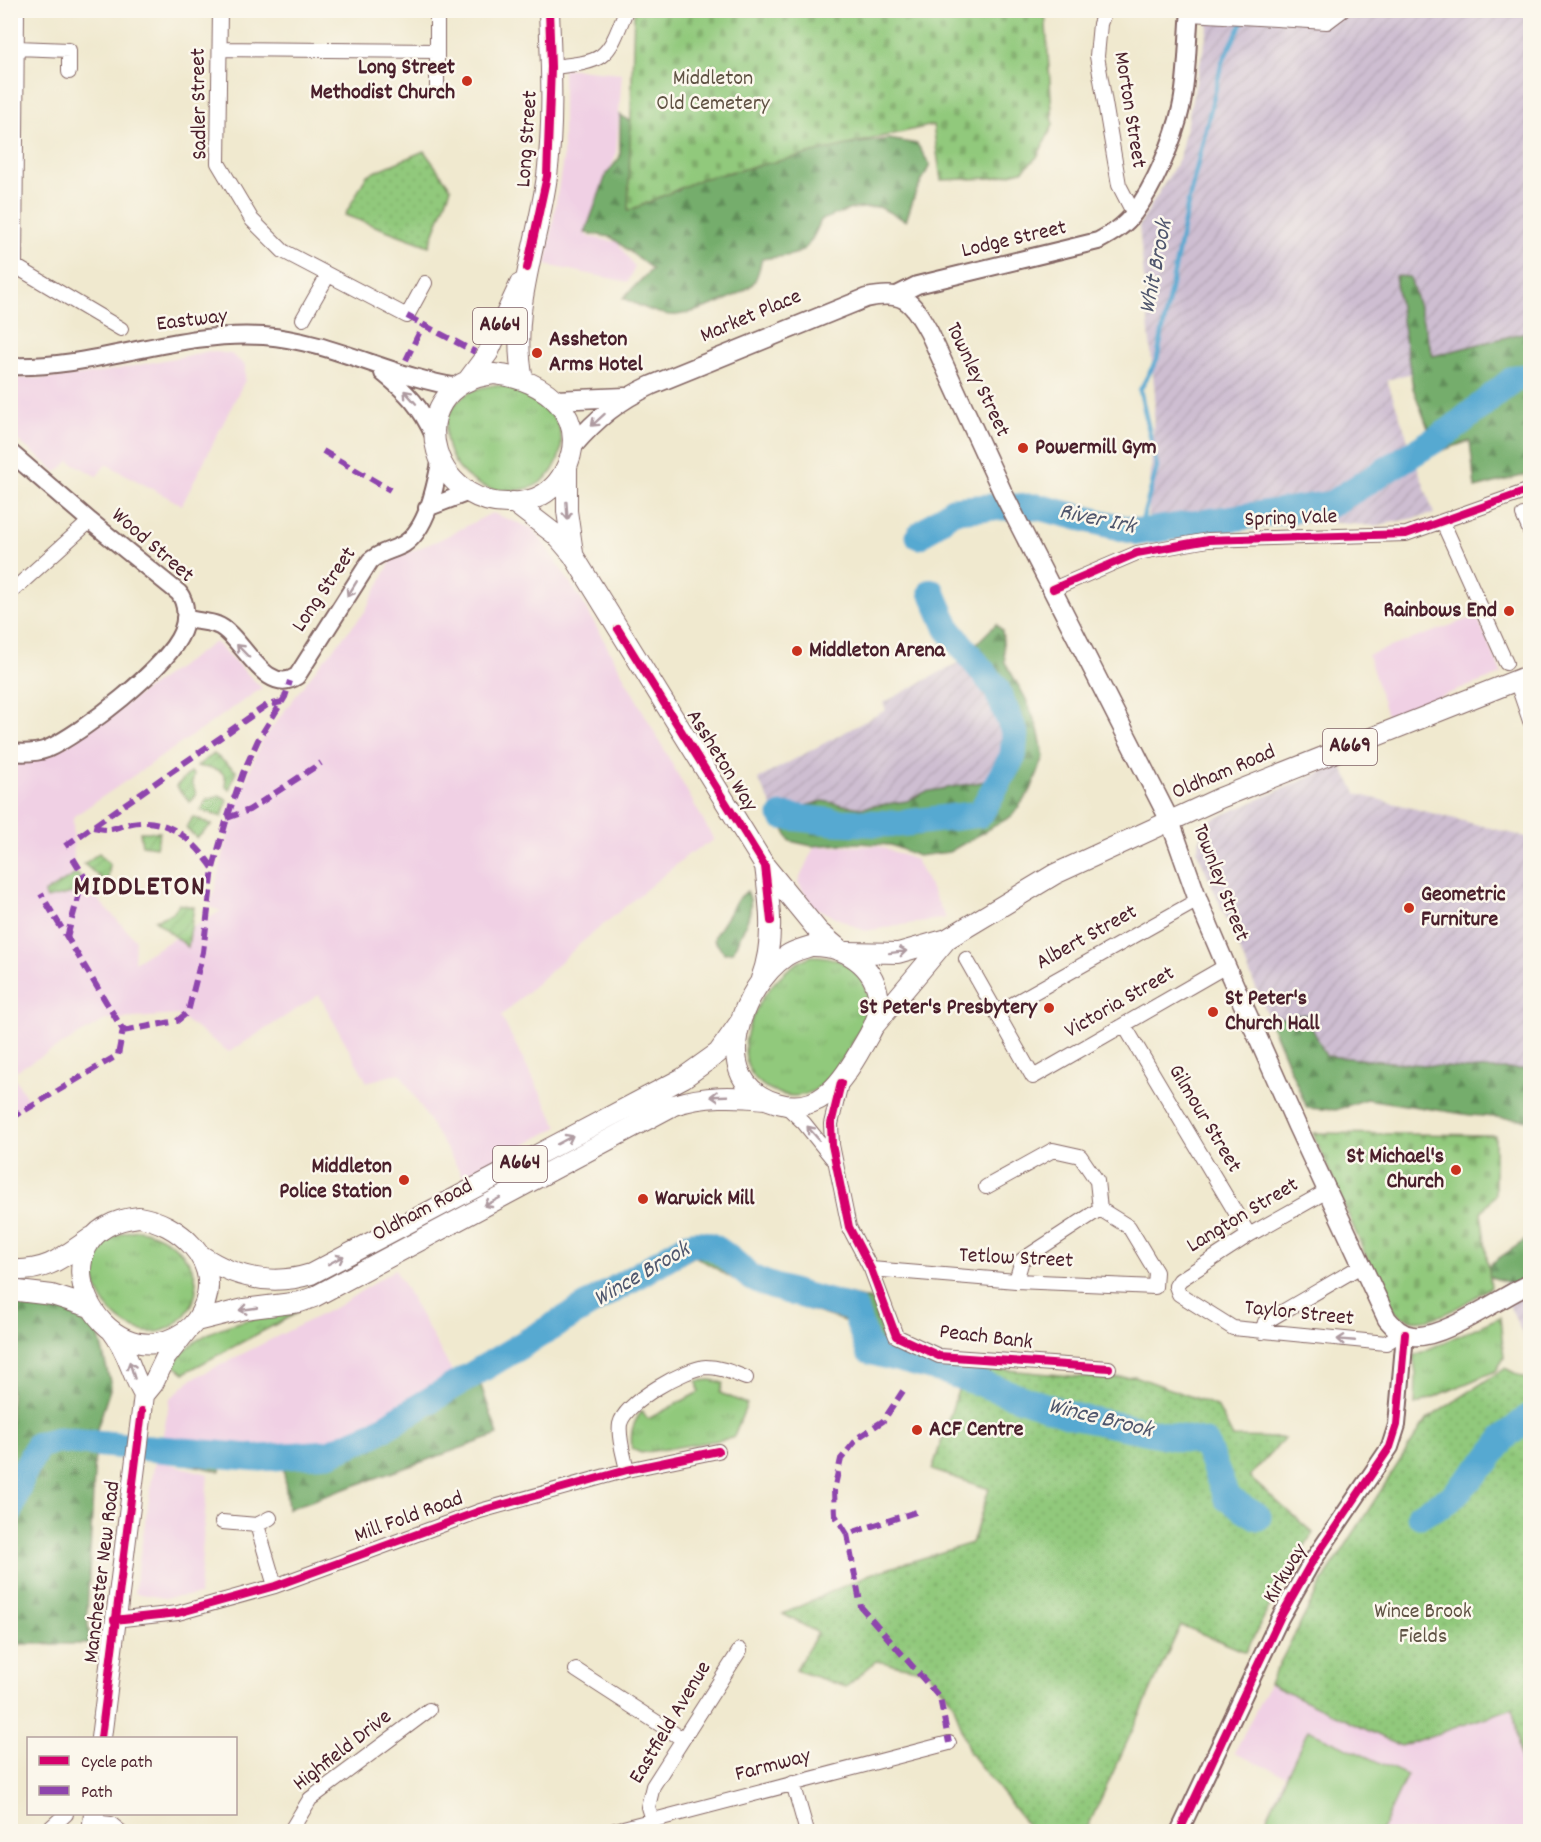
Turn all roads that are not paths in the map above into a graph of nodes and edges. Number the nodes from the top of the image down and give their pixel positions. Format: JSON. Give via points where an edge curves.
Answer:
{"nodes":[{"id":1,"x":17,"y":10,"type":"edge"},
{"id":2,"x":220,"y":10,"type":"edge"},
{"id":3,"x":437,"y":10,"type":"edge"},
{"id":4,"x":549,"y":10,"type":"edge"},
{"id":5,"x":626,"y":10,"type":"edge"},
{"id":6,"x":1106,"y":10,"type":"edge"},
{"id":7,"x":1343,"y":10,"type":"edge"},
{"id":8,"x":1190,"y":12,"type":"edge"},
{"id":9,"x":17,"y":48,"type":"junction"},
{"id":10,"x":220,"y":49,"type":"junction"},
{"id":11,"x":437,"y":51,"type":"junction"},
{"id":12,"x":551,"y":67,"type":"junction"},
{"id":13,"x":69,"y":72,"type":"dead end"},
{"id":14,"x":437,"y":88,"type":"dead end"},
{"id":15,"x":1134,"y":214,"type":"junction"},
{"id":16,"x":527,"y":268,"type":"junction"},
{"id":17,"x":328,"y":275,"type":"junction"},
{"id":18,"x":424,"y":284,"type":"dead end"},
{"id":19,"x":897,"y":295,"type":"junction"},
{"id":20,"x":303,"y":319,"type":"dead end"},
{"id":21,"x":121,"y":329,"type":"dead end"},
{"id":22,"x":10,"y":366,"type":"edge"},
{"id":23,"x":376,"y":367,"type":"junction"},
{"id":24,"x":523,"y":380,"type":"junction"},
{"id":25,"x":463,"y":384,"type":"junction"},
{"id":26,"x":626,"y":397,"type":"junction"},
{"id":27,"x":555,"y":400,"type":"junction"},
{"id":28,"x":434,"y":436,"type":"junction"},
{"id":29,"x":573,"y":446,"type":"junction"},
{"id":30,"x":10,"y":452,"type":"edge"},
{"id":31,"x":440,"y":463,"type":"junction"},
{"id":32,"x":567,"y":466,"type":"junction"},
{"id":33,"x":1530,"y":490,"type":"edge"},
{"id":34,"x":469,"y":492,"type":"junction"},
{"id":35,"x":513,"y":502,"type":"junction"},
{"id":36,"x":427,"y":508,"type":"junction"},
{"id":37,"x":1523,"y":515,"type":"dead end"},
{"id":38,"x":90,"y":521,"type":"junction"},
{"id":39,"x":1443,"y":523,"type":"junction"},
{"id":40,"x":1530,"y":531,"type":"edge"},
{"id":41,"x":573,"y":555,"type":"junction"},
{"id":42,"x":1053,"y":589,"type":"junction"},
{"id":43,"x":10,"y":593,"type":"edge"},
{"id":44,"x":185,"y":618,"type":"junction"},
{"id":45,"x":1506,"y":663,"type":"dead end"},
{"id":46,"x":1523,"y":678,"type":"edge"},
{"id":47,"x":290,"y":681,"type":"joint"},
{"id":48,"x":1530,"y":721,"type":"edge"},
{"id":49,"x":10,"y":752,"type":"edge"},
{"id":50,"x":1170,"y":821,"type":"junction"},
{"id":51,"x":765,"y":866,"type":"junction"},
{"id":52,"x":1198,"y":900,"type":"junction"},
{"id":53,"x":947,"y":939,"type":"junction"},
{"id":54,"x":843,"y":950,"type":"junction"},
{"id":55,"x":966,"y":959,"type":"dead end"},
{"id":56,"x":1226,"y":966,"type":"junction"},
{"id":57,"x":755,"y":994,"type":"junction"},
{"id":58,"x":997,"y":1013,"type":"junction"},
{"id":59,"x":740,"y":1022,"type":"junction"},
{"id":60,"x":1124,"y":1025,"type":"junction"},
{"id":61,"x":874,"y":1026,"type":"junction"},
{"id":62,"x":841,"y":1083,"type":"junction"},
{"id":63,"x":776,"y":1102,"type":"junction"},
{"id":64,"x":836,"y":1165,"type":"junction"},
{"id":65,"x":986,"y":1187,"type":"dead end"},
{"id":66,"x":1329,"y":1190,"type":"junction"},
{"id":67,"x":1100,"y":1209,"type":"junction"},
{"id":68,"x":102,"y":1230,"type":"junction"},
{"id":69,"x":1249,"y":1235,"type":"junction"},
{"id":70,"x":199,"y":1254,"type":"junction"},
{"id":71,"x":1361,"y":1266,"type":"junction"},
{"id":72,"x":871,"y":1269,"type":"junction"},
{"id":73,"x":10,"y":1270,"type":"edge"},
{"id":74,"x":1180,"y":1280,"type":"joint"},
{"id":75,"x":1016,"y":1281,"type":"junction"},
{"id":76,"x":1530,"y":1284,"type":"edge"},
{"id":77,"x":10,"y":1290,"type":"edge"},
{"id":78,"x":90,"y":1307,"type":"junction"},
{"id":79,"x":192,"y":1325,"type":"junction"},
{"id":80,"x":107,"y":1326,"type":"junction"},
{"id":81,"x":1262,"y":1332,"type":"junction"},
{"id":82,"x":1402,"y":1333,"type":"junction"},
{"id":83,"x":1109,"y":1368,"type":"dead end"},
{"id":84,"x":746,"y":1378,"type":"dead end"},
{"id":85,"x":144,"y":1395,"type":"junction"},
{"id":86,"x":718,"y":1451,"type":"dead end"},
{"id":87,"x":627,"y":1470,"type":"junction"},
{"id":88,"x":270,"y":1518,"type":"dead end"},
{"id":89,"x":222,"y":1522,"type":"dead end"},
{"id":90,"x":257,"y":1525,"type":"junction"},
{"id":91,"x":275,"y":1586,"type":"junction"},
{"id":92,"x":114,"y":1620,"type":"junction"},
{"id":93,"x":740,"y":1650,"type":"dead end"},
{"id":94,"x":576,"y":1670,"type":"dead end"},
{"id":95,"x":429,"y":1710,"type":"dead end"},
{"id":96,"x":101,"y":1737,"type":"edge"},
{"id":97,"x":681,"y":1738,"type":"junction"},
{"id":98,"x":949,"y":1743,"type":"dead end"},
{"id":99,"x":793,"y":1783,"type":"junction"},
{"id":100,"x":65,"y":1815,"type":"edge"},
{"id":101,"x":652,"y":1820,"type":"junction"},
{"id":102,"x":93,"y":1822,"type":"edge"},
{"id":103,"x":46,"y":1832,"type":"edge"},
{"id":104,"x":121,"y":1832,"type":"edge"},
{"id":105,"x":290,"y":1832,"type":"edge"},
{"id":106,"x":608,"y":1832,"type":"edge"},
{"id":107,"x":807,"y":1832,"type":"edge"},
{"id":108,"x":1179,"y":1832,"type":"edge"}],
"edges":[{"from":1,"to":9,"type":"street"},
{"from":2,"to":10,"type":"street","name":"Sadler Street"},
{"from":3,"to":11,"type":"street"},
{"from":4,"to":12,"type":"main road","name":"Long Street","number":"A664"},
{"from":5,"to":12,"type":"street","via":[[611,48],[589,64]]},
{"from":6,"to":15,"type":"street","name":"Morton Street","via":[[1096,56],[1119,185]]},
{"from":7,"to":8,"type":"street","via":[[1327,22]]},
{"from":8,"to":15,"type":"street","name":"Lodge Street","via":[[1184,86],[1176,125],[1150,188]]},
{"from":9,"to":13,"type":"street","via":[[69,50]]},
{"from":9,"to":21,"type":"street","via":[[15,266]]},
{"from":10,"to":11,"type":"street"},
{"from":10,"to":17,"type":"street","name":"Sadler Street","via":[[219,163],[252,220],[283,251]]},
{"from":11,"to":14,"type":"street"},
{"from":12,"to":16,"type":"main road","name":"Long Street","number":"A664","via":[[547,176]]},
{"from":15,"to":19,"type":"street","name":"Lodge Street","via":[[1098,242],[917,285]]},
{"from":16,"to":24,"type":"main road","name":"Long Street","number":"A664","via":[[519,349]]},
{"from":16,"to":25,"type":"main road","name":"Long Street","number":"A664","via":[[488,353]]},
{"from":17,"to":18,"type":"street","name":"Sadler Street","via":[[407,316]]},
{"from":17,"to":20,"type":"street"},
{"from":19,"to":26,"type":"main road","name":"Market Place","via":[[866,298],[832,310]]},
{"from":19,"to":42,"type":"main road","name":"Townley Street","via":[[916,309],[929,332],[1002,491]]},
{"from":22,"to":23,"type":"street","name":"Eastway","via":[[101,359],[194,339],[264,336],[307,344]]},
{"from":23,"to":25,"type":"street","name":"Eastway"},
{"from":28,"to":23,"type":"street","name":"Eastway","one_way":true,"via":[[422,411]]},
{"from":24,"to":25,"type":"main road","number":"A664","via":[[494,374]]},
{"from":24,"to":27,"type":"main road","number":"A664"},
{"from":25,"to":28,"type":"main road","number":"A664","via":[[439,412]]},
{"from":26,"to":27,"type":"main road","name":"Market Place"},
{"from":26,"to":29,"type":"main road","name":"Market Place","one_way":true,"via":[[596,420]]},
{"from":27,"to":29,"type":"main road","number":"A664","via":[[569,420]]},
{"from":28,"to":31,"type":"main road","number":"A664"},
{"from":29,"to":32,"type":"main road","number":"A664"},
{"from":30,"to":38,"type":"street","name":"Wood Street"},
{"from":31,"to":34,"type":"main road","number":"A664","via":[[450,478]]},
{"from":31,"to":36,"type":"street","name":"Long Street"},
{"from":32,"to":35,"type":"main road","number":"A664","via":[[560,479],[542,495]]},
{"from":32,"to":41,"type":"main road","name":"Assheton Way","number":"A664","one_way":true,"via":[[567,511]]},
{"from":33,"to":39,"type":"street","name":"Spring Vale"},
{"from":34,"to":35,"type":"main road","number":"A664","via":[[497,502]]},
{"from":34,"to":36,"type":"street"},
{"from":35,"to":41,"type":"main road","name":"Assheton Way","number":"A664","via":[[549,529]]},
{"from":36,"to":47,"type":"street","name":"Long Street","one_way":true,"via":[[417,531],[405,543],[370,561],[297,676]]},
{"from":37,"to":40,"type":"street"},
{"from":38,"to":43,"type":"street"},
{"from":38,"to":44,"type":"street","name":"Wood Street","via":[[179,593]]},
{"from":39,"to":42,"type":"street","name":"Spring Vale","via":[[1406,534],[1208,540],[1137,553]]},
{"from":39,"to":45,"type":"street"},
{"from":41,"to":51,"type":"main road","name":"Assheton Way","number":"A664"},
{"from":42,"to":50,"type":"main road","name":"Townley Street"},
{"from":47,"to":44,"type":"street","name":"Wood Street","one_way":true,"via":[[266,674],[219,625]]},
{"from":44,"to":49,"type":"street","via":[[178,640],[158,664],[112,705],[45,750]]},
{"from":46,"to":48,"type":"street"},
{"from":46,"to":50,"type":"main road","name":"Oldham Road","number":"A669"},
{"from":50,"to":52,"type":"main road","name":"Townley Street"},
{"from":50,"to":53,"type":"main road","name":"Oldham Road","number":"A669","via":[[1055,874]]},
{"from":51,"to":54,"type":"main road","name":"Assheton Way","number":"A664","via":[[819,932]]},
{"from":51,"to":57,"type":"main road","name":"Assheton Way","number":"A664","via":[[771,921],[769,946]]},
{"from":52,"to":56,"type":"main road","name":"Townley Street"},
{"from":52,"to":58,"type":"street","name":"Albert Street"},
{"from":54,"to":53,"type":"main road","name":"Oldham Road","one_way":true,"via":[[898,953]]},
{"from":53,"to":61,"type":"main road","name":"Oldham Road"},
{"from":54,"to":57,"type":"main road","number":"A664","via":[[811,946],[786,956]]},
{"from":54,"to":61,"type":"main road","number":"A664","via":[[862,964],[873,980],[878,1001]]},
{"from":55,"to":58,"type":"street"},
{"from":56,"to":60,"type":"street","name":"Victoria Street"},
{"from":56,"to":66,"type":"main road","name":"Townley Street"},
{"from":57,"to":59,"type":"main road","number":"A664"},
{"from":58,"to":60,"type":"street","name":"Victoria Street","via":[[1034,1077]]},
{"from":59,"to":63,"type":"main road","number":"A664","via":[[734,1041],[738,1068],[754,1091]]},
{"from":70,"to":59,"type":"main road","name":"Oldham Road","number":"A664","one_way":true,"via":[[246,1277],[282,1281],[310,1274],[683,1078],[718,1053]]},
{"from":60,"to":69,"type":"street","name":"Gilmour Street"},
{"from":61,"to":62,"type":"main road","number":"A664"},
{"from":62,"to":63,"type":"main road","number":"A664","via":[[808,1104]]},
{"from":62,"to":64,"type":"street","name":"Peach Bank","via":[[831,1124]]},
{"from":64,"to":63,"type":"street","one_way":true,"via":[[816,1137]]},
{"from":63,"to":79,"type":"main road","name":"Oldham Road","number":"A664","one_way":true,"via":[[707,1097],[674,1105],[314,1297],[244,1309]]},
{"from":64,"to":72,"type":"street","name":"Peach Bank","via":[[849,1227]]},
{"from":65,"to":67,"type":"street","via":[[1053,1150],[1080,1155],[1097,1180]]},
{"from":66,"to":69,"type":"street","name":"Langton Street"},
{"from":66,"to":71,"type":"main road","name":"Townley Street"},
{"from":67,"to":75,"type":"street","via":[[1022,1260]]},
{"from":67,"to":75,"type":"street","name":"Tetlow Street","via":[[1129,1227],[1156,1272],[1155,1287]]},
{"from":68,"to":70,"type":"main road","number":"A664","via":[[126,1219],[154,1220],[178,1232]]},
{"from":68,"to":73,"type":"main road","via":[[52,1265],[33,1271]]},
{"from":68,"to":78,"type":"main road","number":"A664","via":[[90,1243],[81,1266],[82,1289]]},
{"from":69,"to":74,"type":"street","name":"Langton Street"},
{"from":70,"to":79,"type":"main road","number":"A664","via":[[208,1286],[203,1310]]},
{"from":71,"to":81,"type":"street","via":[[1265,1322]]},
{"from":71,"to":82,"type":"main road","name":"Townley Street","via":[[1387,1319]]},
{"from":72,"to":75,"type":"street","name":"Tetlow Street"},
{"from":72,"to":83,"type":"street","name":"Peach Bank","via":[[896,1336],[939,1356]]},
{"from":74,"to":81,"type":"street","name":"Taylor Street","via":[[1176,1286],[1179,1294],[1233,1329]]},
{"from":76,"to":82,"type":"main road","via":[[1438,1331],[1424,1336]]},
{"from":77,"to":78,"type":"main road","via":[[52,1295]]},
{"from":78,"to":80,"type":"main road","number":"A664"},
{"from":79,"to":80,"type":"main road","number":"A664","via":[[166,1341],[142,1343]]},
{"from":79,"to":85,"type":"main road","name":"Manchester New Road","number":"A664","via":[[166,1356]]},
{"from":85,"to":80,"type":"main road","number":"A664","one_way":true,"via":[[123,1344]]},
{"from":82,"to":81,"type":"street","name":"Taylor Street","one_way":true,"via":[[1386,1343]]},
{"from":82,"to":108,"type":"street","name":"Kirkway","via":[[1397,1425],[1390,1447],[1310,1565],[1280,1618]]},
{"from":84,"to":87,"type":"street","via":[[723,1368],[705,1367],[679,1376],[646,1395],[620,1424]]},
{"from":85,"to":92,"type":"main road","name":"Manchester New Road","number":"A664"},
{"from":86,"to":87,"type":"street","name":"Mill Fold Road"},
{"from":87,"to":91,"type":"street","name":"Mill Fold Road","via":[[480,1511]]},
{"from":88,"to":90,"type":"street"},
{"from":89,"to":90,"type":"street"},
{"from":90,"to":91,"type":"street"},
{"from":91,"to":92,"type":"street","name":"Mill Fold Road","via":[[178,1613]]},
{"from":92,"to":96,"type":"main road","name":"Manchester New Road","number":"A664"},
{"from":93,"to":97,"type":"street","name":"Eastfield Avenue"},
{"from":94,"to":97,"type":"street"},
{"from":95,"to":105,"type":"street","name":"Highfield Drive","via":[[310,1799]]},
{"from":97,"to":101,"type":"street","name":"Eastfield Avenue","via":[[652,1786],[648,1807]]},
{"from":98,"to":99,"type":"street","name":"Farmway"},
{"from":99,"to":101,"type":"street","name":"Farmway"},
{"from":99,"to":107,"type":"street"},
{"from":100,"to":103,"type":"street"},
{"from":101,"to":106,"type":"street","name":"Farmway"},
{"from":102,"to":104,"type":"street","via":[[111,1824]]}]}
